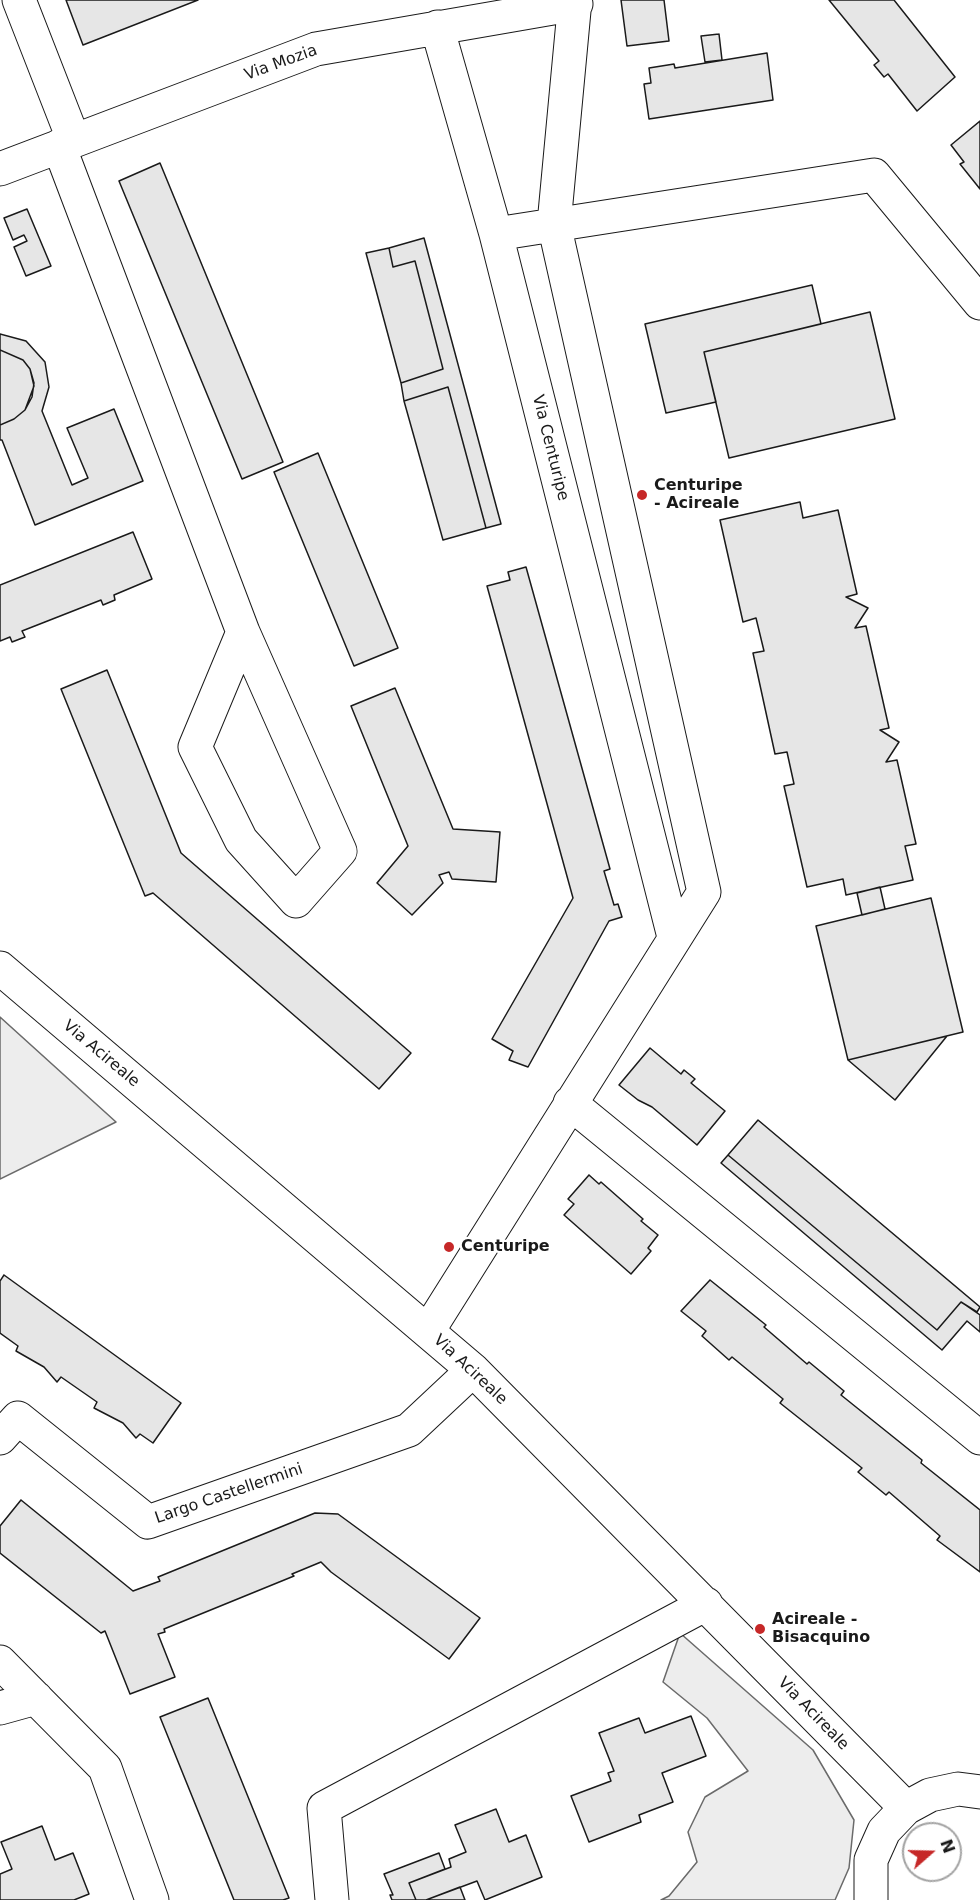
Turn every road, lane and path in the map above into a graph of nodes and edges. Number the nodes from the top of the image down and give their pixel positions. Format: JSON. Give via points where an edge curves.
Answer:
{"nodes":[{"id":1,"x":20,"y":0,"type":"edge"},
{"id":2,"x":575,"y":2,"type":"edge"},
{"id":3,"x":437,"y":27,"type":"junction"},
{"id":4,"x":66,"y":143,"type":"junction"},
{"id":5,"x":0,"y":169,"type":"edge"},
{"id":6,"x":554,"y":224,"type":"junction"},
{"id":7,"x":496,"y":234,"type":"junction"},
{"id":8,"x":980,"y":303,"type":"edge"},
{"id":9,"x":243,"y":632,"type":"junction"},
{"id":10,"x":674,"y":937,"type":"junction"},
{"id":11,"x":0,"y":968,"type":"edge"},
{"id":12,"x":570,"y":1103,"type":"junction"},
{"id":13,"x":428,"y":1331,"type":"junction"},
{"id":14,"x":472,"y":1370,"type":"junction"},
{"id":15,"x":0,"y":1438,"type":"edge"},
{"id":16,"x":980,"y":1438,"type":"edge"},
{"id":17,"x":706,"y":1604,"type":"junction"},
{"id":18,"x":0,"y":1662,"type":"edge"},
{"id":19,"x":36,"y":1698,"type":"junction"},
{"id":20,"x":0,"y":1708,"type":"edge"},
{"id":21,"x":980,"y":1792,"type":"edge"},
{"id":22,"x":906,"y":1808,"type":"junction"},
{"id":23,"x":152,"y":1900,"type":"edge"},
{"id":24,"x":332,"y":1900,"type":"edge"},
{"id":25,"x":871,"y":1900,"type":"edge"}],
"edges":[{"from":1,"to":4,"type":"street"},
{"from":2,"to":3,"type":"street","name":"Via Mozia"},
{"from":2,"to":6,"type":"street"},
{"from":3,"to":4,"type":"street","name":"Via Mozia","via":[[316,49]]},
{"from":3,"to":7,"type":"street","name":"Via Centuripe"},
{"from":4,"to":5,"type":"street","name":"Via Mozia"},
{"from":4,"to":9,"type":"street"},
{"from":6,"to":7,"type":"street"},
{"from":6,"to":8,"type":"street","via":[[874,176]]},
{"from":6,"to":10,"type":"street","via":[[704,892]]},
{"from":7,"to":10,"type":"street","name":"Via Centuripe"},
{"from":9,"to":9,"type":"street","via":[[195,747],[241,840],[296,901],[340,852]]},
{"from":10,"to":12,"type":"street"},
{"from":11,"to":13,"type":"street","name":"Via Acireale"},
{"from":12,"to":13,"type":"street"},
{"from":12,"to":16,"type":"street"},
{"from":13,"to":14,"type":"street","name":"Via Acireale"},
{"from":14,"to":15,"type":"street","name":"Largo Castellermini","via":[[409,1430],[148,1522],[18,1418]]},
{"from":14,"to":17,"type":"street","name":"Via Acireale"},
{"from":17,"to":22,"type":"street","name":"Via Acireale"},
{"from":17,"to":24,"type":"street","via":[[324,1808]]},
{"from":18,"to":19,"type":"street"},
{"from":19,"to":20,"type":"street"},
{"from":19,"to":23,"type":"street","via":[[105,1768]]},
{"from":21,"to":22,"type":"street","via":[[958,1789],[930,1795]]},
{"from":22,"to":25,"type":"street","via":[[884,1831],[871,1860]]}]}
